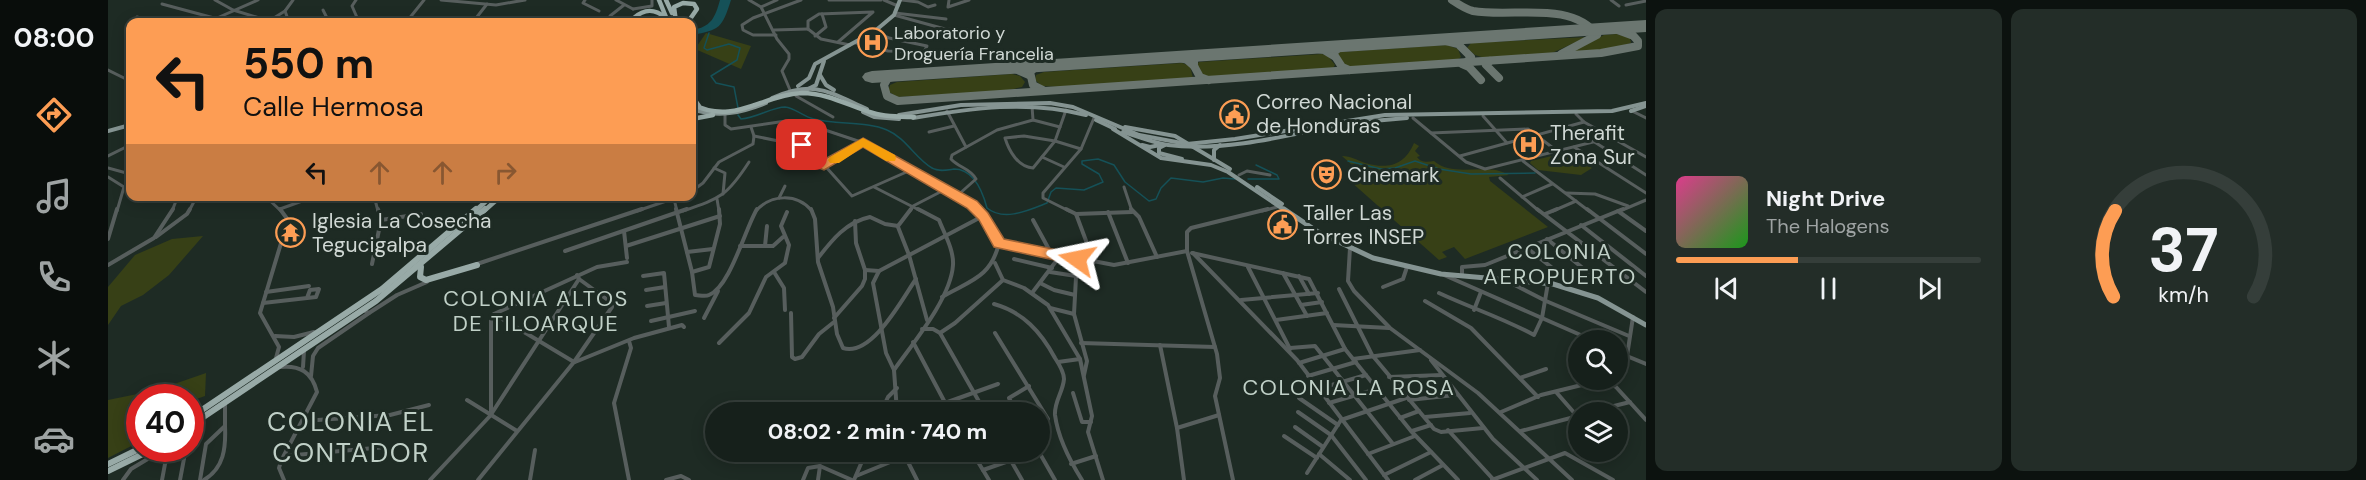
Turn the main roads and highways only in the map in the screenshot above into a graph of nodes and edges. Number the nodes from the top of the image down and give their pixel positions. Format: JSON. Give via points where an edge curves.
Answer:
{"nodes":[{"id":1,"x":659,"y":0,"type":"edge"},
{"id":2,"x":666,"y":0,"type":"edge"},
{"id":3,"x":901,"y":0,"type":"edge"},
{"id":4,"x":686,"y":1,"type":"edge"},
{"id":5,"x":634,"y":18,"type":"edge"},
{"id":6,"x":665,"y":18,"type":"edge"},
{"id":7,"x":666,"y":18,"type":"edge"},
{"id":8,"x":674,"y":18,"type":"edge"},
{"id":9,"x":675,"y":18,"type":"edge"},
{"id":10,"x":691,"y":18,"type":"edge"},
{"id":11,"x":831,"y":57,"type":"junction"},
{"id":12,"x":820,"y":77,"type":"junction"},
{"id":13,"x":829,"y":87,"type":"junction"},
{"id":14,"x":791,"y":89,"type":"junction"},
{"id":15,"x":826,"y":97,"type":"junction"},
{"id":16,"x":696,"y":103,"type":"edge"},
{"id":17,"x":763,"y":105,"type":"junction"},
{"id":18,"x":858,"y":105,"type":"junction"},
{"id":19,"x":1646,"y":105,"type":"edge"},
{"id":20,"x":696,"y":106,"type":"edge"},
{"id":21,"x":696,"y":107,"type":"edge"},
{"id":22,"x":696,"y":108,"type":"edge"},
{"id":23,"x":705,"y":110,"type":"junction"},
{"id":24,"x":719,"y":115,"type":"junction"},
{"id":25,"x":1452,"y":115,"type":"junction"},
{"id":26,"x":914,"y":116,"type":"junction"},
{"id":27,"x":1094,"y":116,"type":"junction"},
{"id":28,"x":696,"y":118,"type":"edge"},
{"id":29,"x":1111,"y":127,"type":"junction"},
{"id":30,"x":126,"y":128,"type":"edge"},
{"id":31,"x":126,"y":128,"type":"edge"},
{"id":32,"x":109,"y":131,"type":"edge"},
{"id":33,"x":1164,"y":144,"type":"junction"},
{"id":34,"x":1187,"y":144,"type":"junction"},
{"id":35,"x":1223,"y":144,"type":"junction"},
{"id":36,"x":1142,"y":145,"type":"junction"},
{"id":37,"x":1178,"y":145,"type":"junction"},
{"id":38,"x":1198,"y":145,"type":"junction"},
{"id":39,"x":1209,"y":161,"type":"junction"},
{"id":40,"x":1179,"y":162,"type":"junction"},
{"id":41,"x":486,"y":201,"type":"edge"},
{"id":42,"x":493,"y":201,"type":"edge"},
{"id":43,"x":1281,"y":206,"type":"junction"},
{"id":44,"x":423,"y":263,"type":"junction"},
{"id":45,"x":477,"y":265,"type":"road end"},
{"id":46,"x":1646,"y":325,"type":"edge"},
{"id":47,"x":204,"y":409,"type":"edge"},
{"id":48,"x":204,"y":417,"type":"edge"},
{"id":49,"x":126,"y":455,"type":"edge"},
{"id":50,"x":126,"y":462,"type":"edge"},
{"id":51,"x":108,"y":464,"type":"edge"},
{"id":52,"x":108,"y":471,"type":"edge"}],
"edges":[{"from":1,"to":7,"type":"highway"},
{"from":2,"to":8,"type":"highway"},
{"from":3,"to":11,"type":"main road","via":[[894,14],[875,31]]},
{"from":4,"to":9,"type":"highway","via":[[674,7]]},
{"from":4,"to":10,"type":"highway","via":[[697,9]]},
{"from":5,"to":6,"type":"highway","via":[[638,13],[655,10]]},
{"from":11,"to":12,"type":"main road","via":[[821,65]]},
{"from":11,"to":14,"type":"main road","via":[[816,64],[807,80]]},
{"from":12,"to":13,"type":"main road"},
{"from":12,"to":17,"type":"main road","via":[[810,90],[781,96]]},
{"from":13,"to":15,"type":"main road","via":[[819,87]]},
{"from":13,"to":18,"type":"main road"},
{"from":14,"to":18,"type":"main road","via":[[820,88]]},
{"from":14,"to":23,"type":"main road","via":[[744,109]]},
{"from":15,"to":17,"type":"main road","via":[[796,96]]},
{"from":15,"to":26,"type":"main road","via":[[874,117]]},
{"from":16,"to":23,"type":"highway"},
{"from":17,"to":24,"type":"main road"},
{"from":18,"to":26,"type":"main road","via":[[882,114]]},
{"from":19,"to":25,"type":"main road","via":[[1612,111]]},
{"from":19,"to":25,"type":"main road","via":[[1632,111],[1576,114]]},
{"from":20,"to":24,"type":"main road"},
{"from":21,"to":23,"type":"main road"},
{"from":22,"to":26,"type":"highway","via":[[730,113],[810,93],[832,96],[865,110]]},
{"from":24,"to":28,"type":"highway"},
{"from":25,"to":35,"type":"main road","via":[[1360,121],[1296,135]]},
{"from":25,"to":38,"type":"main road","via":[[1357,118]]},
{"from":26,"to":27,"type":"main road","via":[[1032,106]]},
{"from":26,"to":27,"type":"main road","via":[[961,105],[1037,103],[1064,105]]},
{"from":27,"to":29,"type":"main road"},
{"from":27,"to":37,"type":"main road","via":[[1139,135]]},
{"from":27,"to":39,"type":"main road","via":[[1129,128],[1175,136]]},
{"from":29,"to":33,"type":"main road"},
{"from":29,"to":40,"type":"main road","via":[[1161,158]]},
{"from":30,"to":32,"type":"main road"},
{"from":31,"to":32,"type":"main road"},
{"from":33,"to":36,"type":"main road"},
{"from":33,"to":37,"type":"main road"},
{"from":33,"to":39,"type":"main road","via":[[1158,150],[1163,155]]},
{"from":34,"to":36,"type":"main road","via":[[1136,131],[1131,134]]},
{"from":34,"to":37,"type":"main road"},
{"from":34,"to":38,"type":"main road"},
{"from":35,"to":38,"type":"main road"},
{"from":35,"to":39,"type":"main road","via":[[1214,150]]},
{"from":36,"to":40,"type":"main road"},
{"from":37,"to":38,"type":"main road"},
{"from":39,"to":40,"type":"main road"},
{"from":39,"to":43,"type":"main road"},
{"from":39,"to":43,"type":"main road","via":[[1239,175]]},
{"from":41,"to":47,"type":"highway","via":[[391,282]]},
{"from":42,"to":44,"type":"highway"},
{"from":43,"to":46,"type":"main road","via":[[1328,237],[1373,258],[1441,274],[1548,283],[1574,289]]},
{"from":44,"to":45,"type":"highway","via":[[419,274],[426,280]]},
{"from":44,"to":48,"type":"highway","via":[[366,311]]},
{"from":49,"to":51,"type":"highway"},
{"from":50,"to":52,"type":"highway"}]}
